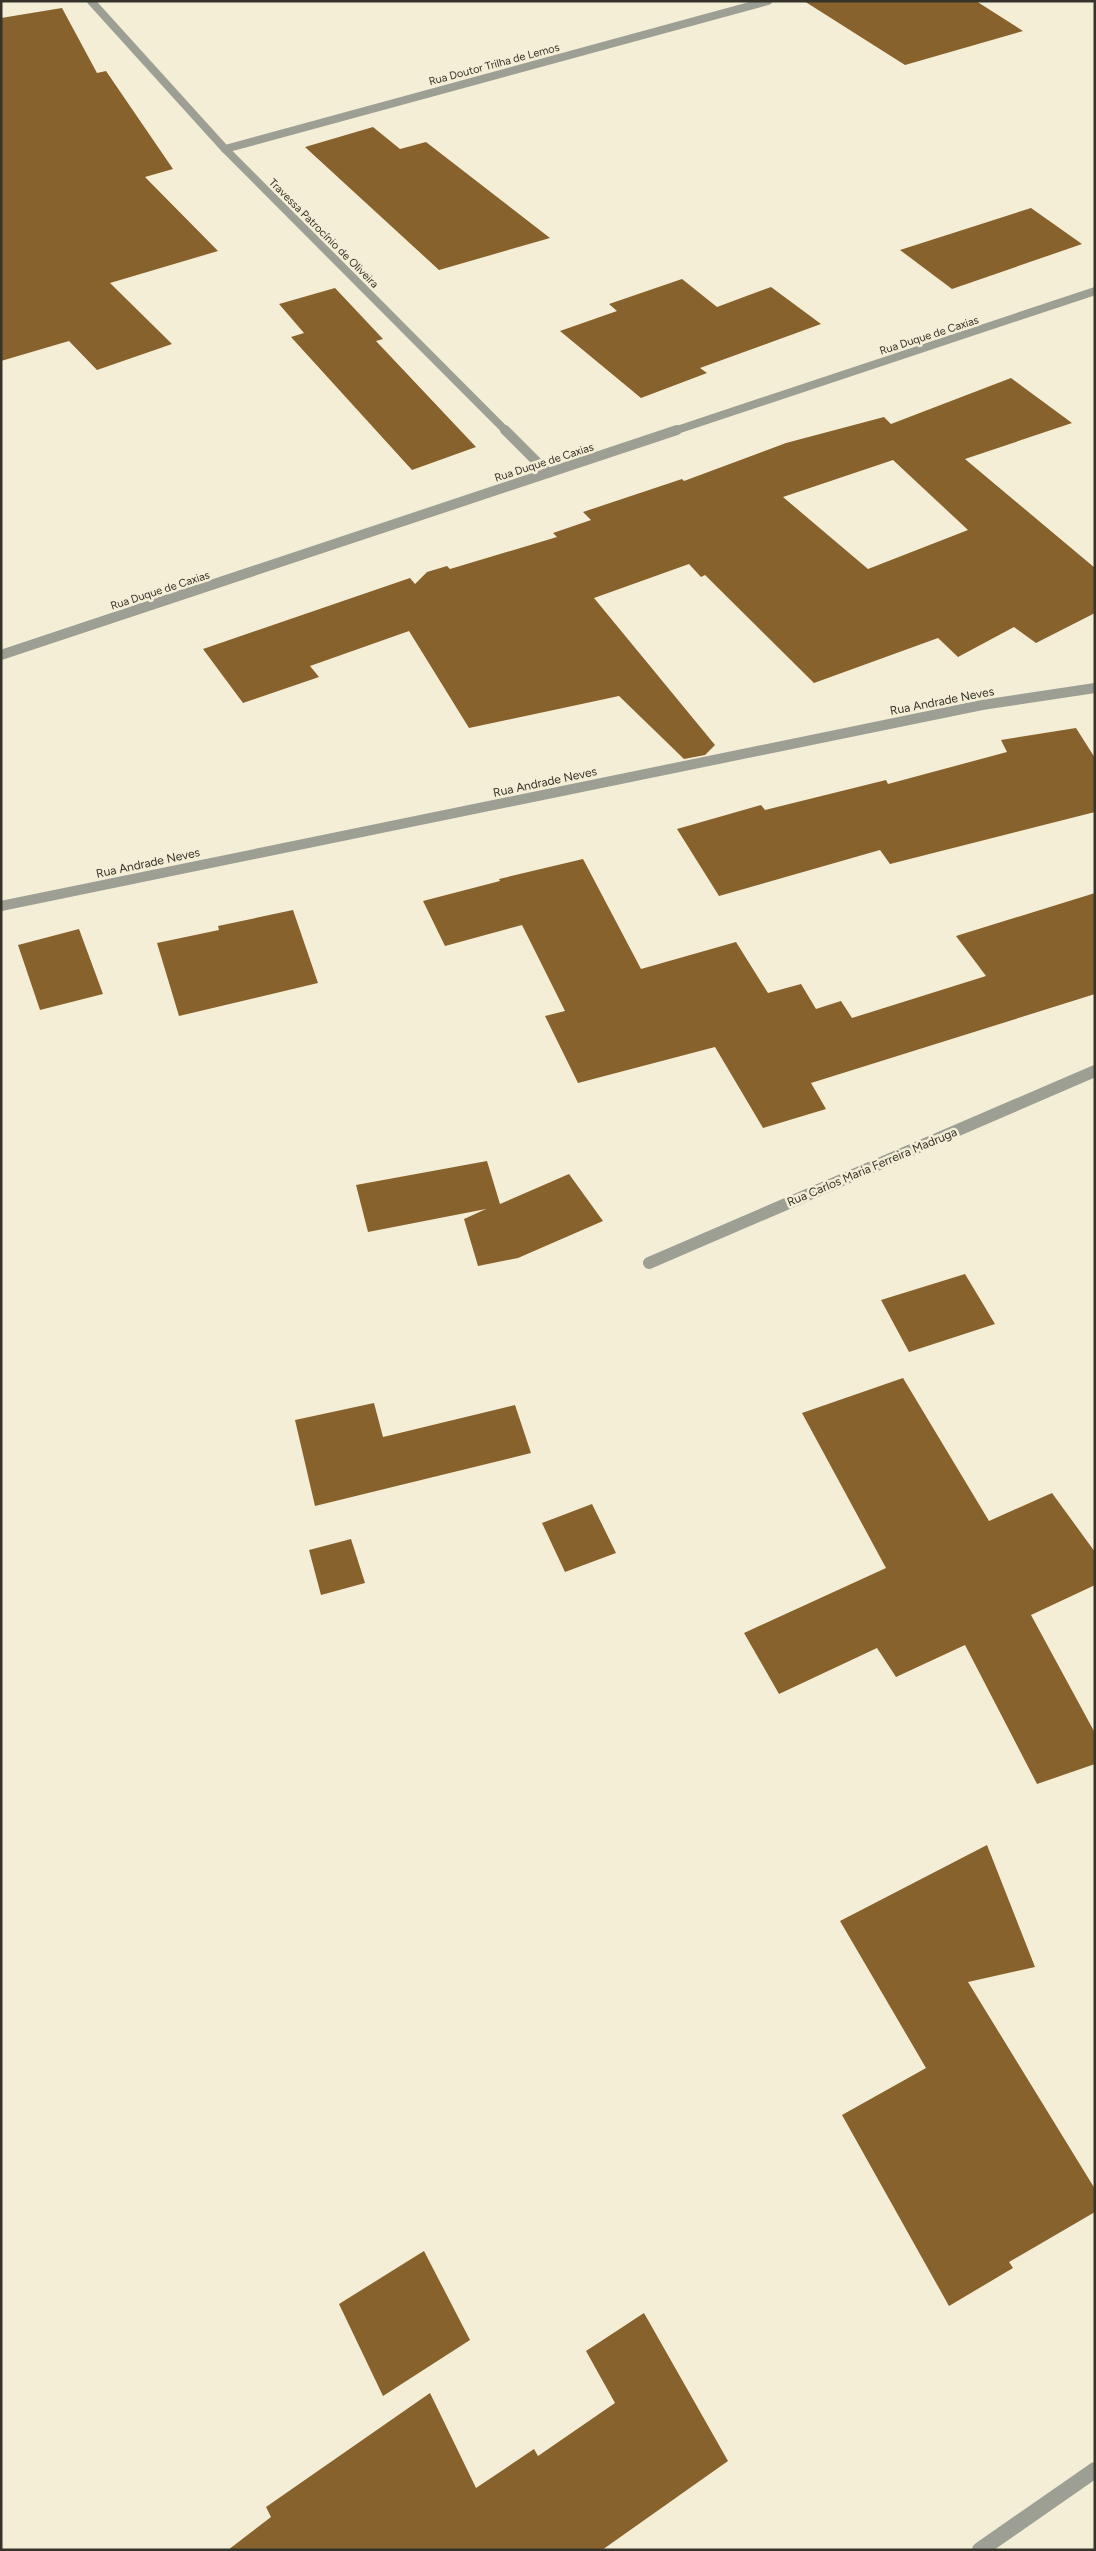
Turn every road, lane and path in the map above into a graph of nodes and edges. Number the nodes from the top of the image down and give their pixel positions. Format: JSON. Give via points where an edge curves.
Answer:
{"nodes":[{"id":1,"x":91,"y":1,"type":"edge"},
{"id":2,"x":768,"y":1,"type":"edge"},
{"id":3,"x":225,"y":149,"type":"junction"},
{"id":4,"x":1095,"y":291,"type":"edge"},
{"id":5,"x":548,"y":473,"type":"junction"},
{"id":6,"x":1,"y":655,"type":"edge"},
{"id":7,"x":1095,"y":688,"type":"edge"},
{"id":8,"x":1,"y":906,"type":"edge"},
{"id":9,"x":1095,"y":1070,"type":"edge"},
{"id":10,"x":648,"y":1263,"type":"dead end"},
{"id":11,"x":1095,"y":2470,"type":"edge"},
{"id":12,"x":980,"y":2550,"type":"edge"}],
"edges":[{"from":1,"to":3,"type":"street","name":"Travessa Patrocínio de Oliveira"},
{"from":2,"to":3,"type":"street","name":"Rua Doutor Trilha de Lemos"},
{"from":3,"to":5,"type":"street","name":"Travessa Patrocínio de Oliveira"},
{"from":4,"to":5,"type":"street","name":"Rua Duque de Caxias"},
{"from":5,"to":6,"type":"street","name":"Rua Duque de Caxias"},
{"from":7,"to":8,"type":"street","name":"Rua Andrade Neves","via":[[982,705]]},
{"from":9,"to":10,"type":"street","name":"Rua Carlos Maria Ferreira Madruga"},
{"from":11,"to":12,"type":"street"}]}
